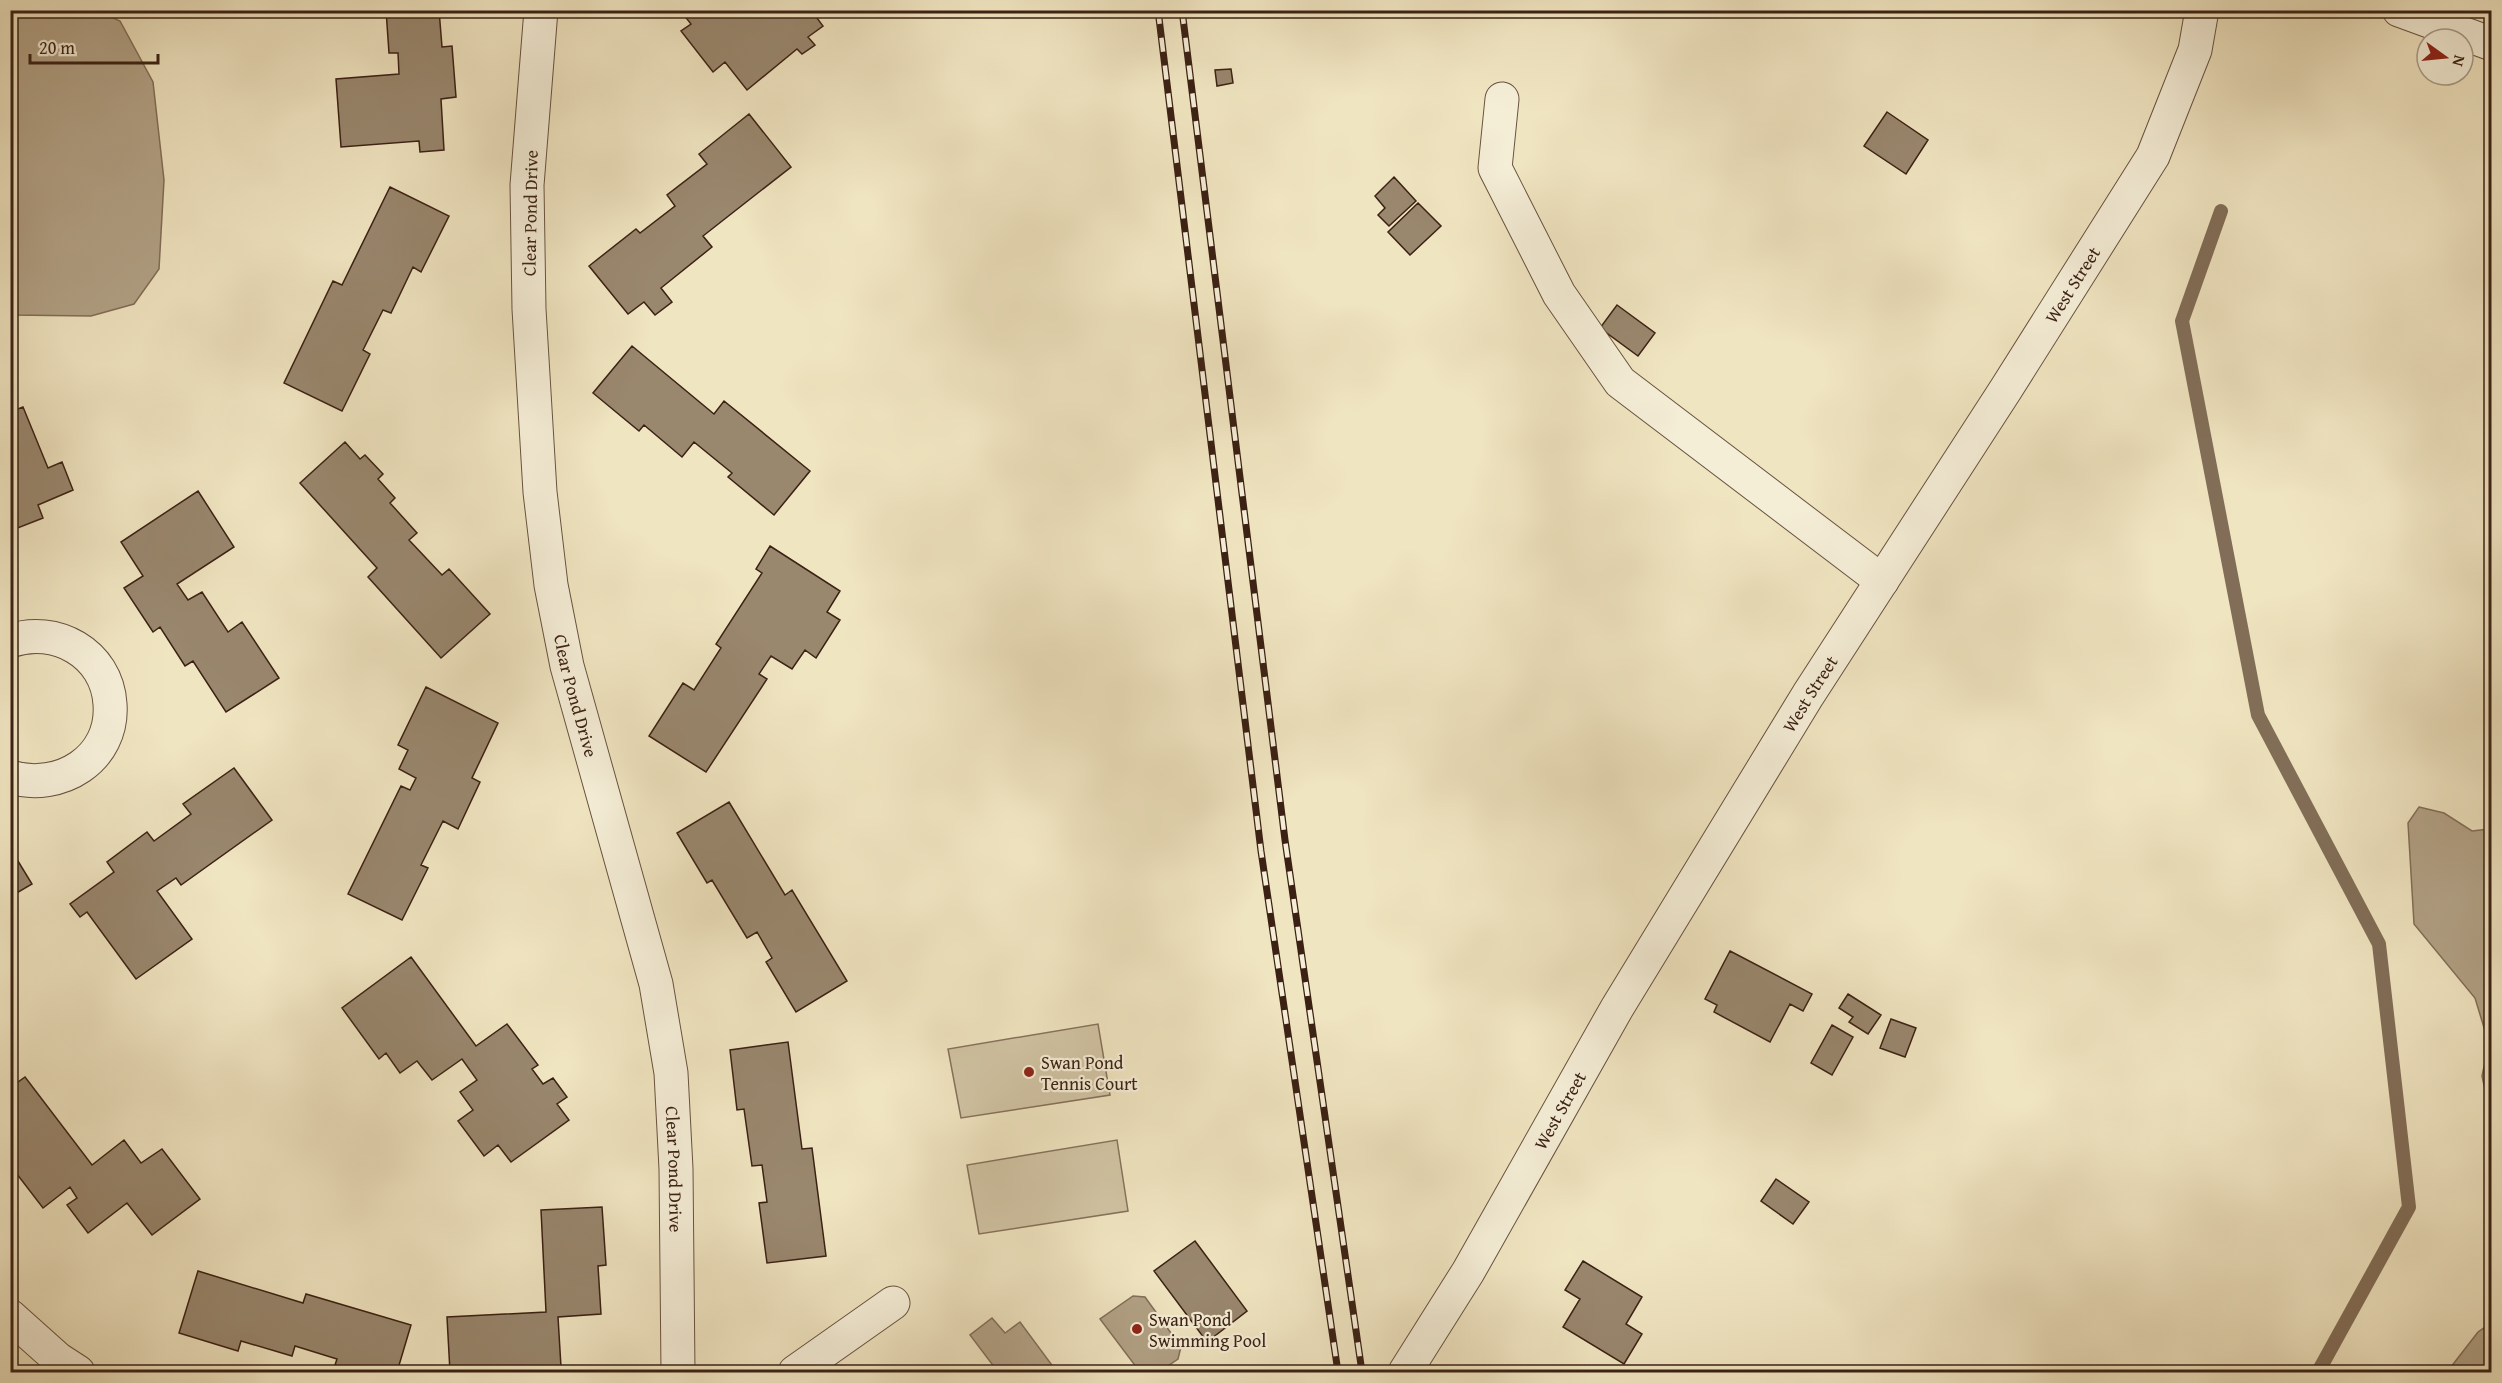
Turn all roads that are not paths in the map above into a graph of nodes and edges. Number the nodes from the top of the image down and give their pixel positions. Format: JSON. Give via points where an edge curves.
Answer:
{"nodes":[{"id":1,"x":541,"y":10,"type":"edge"},
{"id":2,"x":2202,"y":10,"type":"edge"},
{"id":3,"x":2399,"y":10,"type":"edge"},
{"id":4,"x":2492,"y":44,"type":"edge"},
{"id":5,"x":1502,"y":99,"type":"dead end"},
{"id":6,"x":1882,"y":582,"type":"junction"},
{"id":7,"x":10,"y":641,"type":"edge"},
{"id":8,"x":10,"y":777,"type":"edge"},
{"id":9,"x":893,"y":1304,"type":"dead end"},
{"id":10,"x":10,"y":1316,"type":"edge"},
{"id":11,"x":78,"y":1372,"type":"edge"},
{"id":12,"x":678,"y":1372,"type":"edge"},
{"id":13,"x":795,"y":1372,"type":"edge"},
{"id":14,"x":1405,"y":1372,"type":"edge"}],
"edges":[{"from":1,"to":12,"type":"street","name":"Clear Pond Drive","via":[[527,185],[529,309],[540,492],[551,585],[567,666],[656,984],[671,1073]]},
{"from":2,"to":6,"type":"street","name":"West Street","via":[[2194,50],[2153,156]]},
{"from":3,"to":4,"type":"street"},
{"from":5,"to":6,"type":"street","via":[[1495,168],[1559,294],[1620,382]]},
{"from":6,"to":14,"type":"street","name":"West Street","via":[[1808,695],[1617,1008],[1468,1272]]},
{"from":7,"to":8,"type":"street","via":[[25,636],[49,636],[72,644],[91,659],[104,679],[110,703],[108,728],[98,750],[81,768],[59,779],[36,782]]},
{"from":9,"to":13,"type":"street"},
{"from":10,"to":11,"type":"street"}]}
